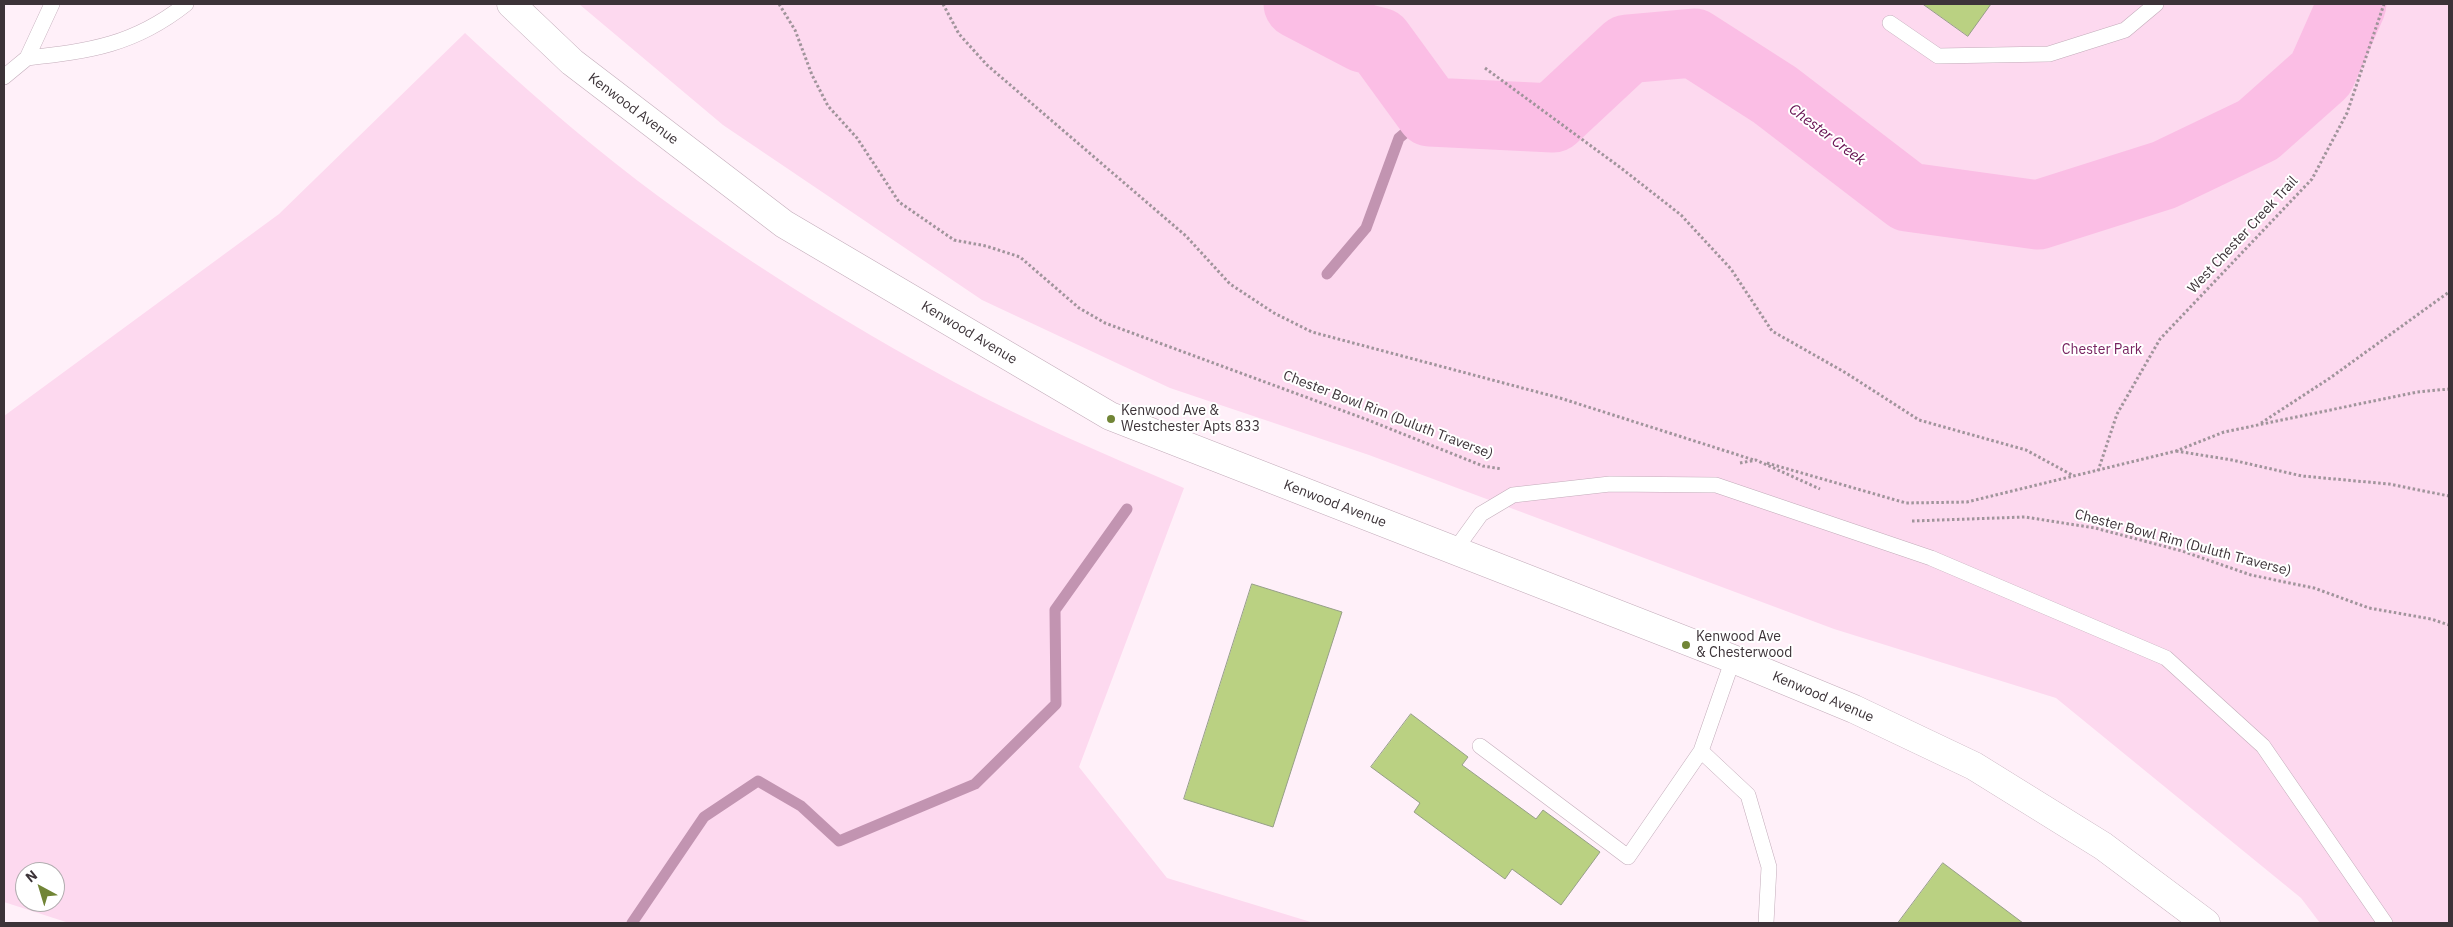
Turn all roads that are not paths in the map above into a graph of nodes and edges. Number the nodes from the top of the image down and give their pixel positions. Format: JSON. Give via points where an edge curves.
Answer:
{"nodes":[{"id":1,"x":52,"y":4,"type":"edge"},
{"id":2,"x":186,"y":4,"type":"edge"},
{"id":3,"x":511,"y":4,"type":"edge"},
{"id":4,"x":2156,"y":4,"type":"edge"},
{"id":5,"x":1890,"y":23,"type":"dead end"},
{"id":6,"x":27,"y":58,"type":"junction"},
{"id":7,"x":4,"y":77,"type":"edge"},
{"id":8,"x":1455,"y":550,"type":"junction"},
{"id":9,"x":1733,"y":659,"type":"junction"},
{"id":10,"x":1480,"y":746,"type":"dead end"},
{"id":11,"x":1701,"y":751,"type":"junction"},
{"id":12,"x":1766,"y":923,"type":"edge"},
{"id":13,"x":2206,"y":923,"type":"edge"},
{"id":14,"x":2385,"y":923,"type":"edge"}],
"edges":[{"from":1,"to":6,"type":"lane"},
{"from":2,"to":6,"type":"lane","via":[[165,20],[124,41],[85,51]]},
{"from":3,"to":8,"type":"street","name":"Kenwood Avenue","via":[[572,62],[784,224],[1110,416]]},
{"from":4,"to":5,"type":"lane","via":[[2125,30],[2049,54],[1938,56]]},
{"from":6,"to":7,"type":"lane"},
{"from":8,"to":9,"type":"street","name":"Kenwood Avenue"},
{"from":8,"to":14,"type":"lane","via":[[1481,514],[1513,495],[1610,484],[1716,485],[1931,558],[2166,658],[2263,746]]},
{"from":9,"to":11,"type":"lane"},
{"from":9,"to":13,"type":"street","name":"Kenwood Avenue","via":[[1854,709],[1974,766],[2103,846]]},
{"from":10,"to":11,"type":"lane","via":[[1628,857]]},
{"from":11,"to":12,"type":"lane","via":[[1748,795],[1769,867]]}]}
